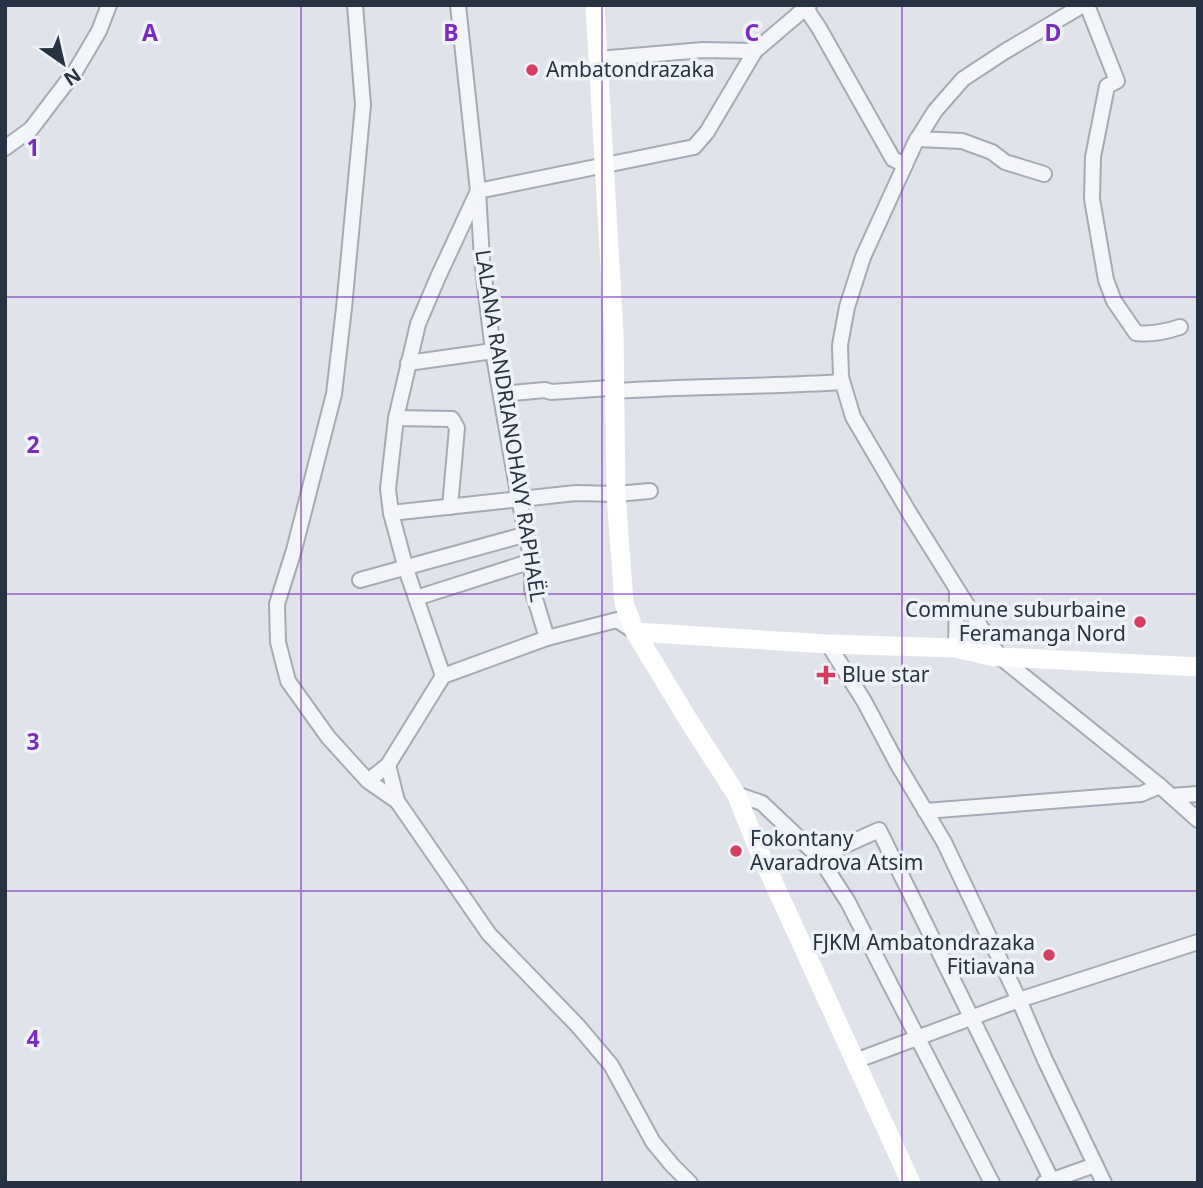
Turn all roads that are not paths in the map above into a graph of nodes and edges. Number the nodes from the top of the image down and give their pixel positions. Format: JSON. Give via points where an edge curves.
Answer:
{"nodes":[{"id":1,"x":109,"y":5,"type":"edge"},
{"id":2,"x":355,"y":5,"type":"edge"},
{"id":3,"x":458,"y":5,"type":"edge"},
{"id":4,"x":595,"y":5,"type":"edge"},
{"id":5,"x":1085,"y":5,"type":"edge"},
{"id":6,"x":807,"y":6,"type":"edge"},
{"id":7,"x":755,"y":51,"type":"junction"},
{"id":8,"x":598,"y":59,"type":"junction"},
{"id":9,"x":917,"y":139,"type":"junction"},
{"id":10,"x":5,"y":148,"type":"edge"},
{"id":11,"x":604,"y":165,"type":"junction"},
{"id":12,"x":905,"y":165,"type":"junction"},
{"id":13,"x":1044,"y":174,"type":"dead end"},
{"id":14,"x":478,"y":191,"type":"junction"},
{"id":15,"x":1180,"y":327,"type":"dead end"},
{"id":16,"x":494,"y":351,"type":"junction"},
{"id":17,"x":408,"y":363,"type":"junction"},
{"id":18,"x":842,"y":382,"type":"junction"},
{"id":19,"x":616,"y":391,"type":"junction"},
{"id":20,"x":501,"y":394,"type":"junction"},
{"id":21,"x":396,"y":418,"type":"junction"},
{"id":22,"x":650,"y":491,"type":"dead end"},
{"id":23,"x":616,"y":494,"type":"junction"},
{"id":24,"x":519,"y":499,"type":"junction"},
{"id":25,"x":450,"y":507,"type":"junction"},
{"id":26,"x":391,"y":513,"type":"junction"},
{"id":27,"x":527,"y":534,"type":"junction"},
{"id":28,"x":532,"y":561,"type":"junction"},
{"id":29,"x":406,"y":569,"type":"junction"},
{"id":30,"x":360,"y":580,"type":"dead end"},
{"id":31,"x":957,"y":591,"type":"junction"},
{"id":32,"x":416,"y":598,"type":"junction"},
{"id":33,"x":635,"y":632,"type":"junction"},
{"id":34,"x":547,"y":638,"type":"junction"},
{"id":35,"x":828,"y":644,"type":"junction"},
{"id":36,"x":956,"y":648,"type":"junction"},
{"id":37,"x":997,"y":656,"type":"junction"},
{"id":38,"x":1198,"y":667,"type":"edge"},
{"id":39,"x":443,"y":676,"type":"junction"},
{"id":40,"x":387,"y":765,"type":"junction"},
{"id":41,"x":368,"y":781,"type":"junction"},
{"id":42,"x":1165,"y":791,"type":"junction"},
{"id":43,"x":736,"y":794,"type":"junction"},
{"id":44,"x":1198,"y":794,"type":"edge"},
{"id":45,"x":397,"y":801,"type":"junction"},
{"id":46,"x":925,"y":811,"type":"junction"},
{"id":47,"x":1198,"y":820,"type":"edge"},
{"id":48,"x":818,"y":857,"type":"junction"},
{"id":49,"x":1198,"y":942,"type":"edge"},
{"id":50,"x":1019,"y":1000,"type":"junction"},
{"id":51,"x":972,"y":1018,"type":"junction"},
{"id":52,"x":918,"y":1039,"type":"junction"},
{"id":53,"x":855,"y":1061,"type":"junction"},
{"id":54,"x":1095,"y":1165,"type":"junction"},
{"id":55,"x":1050,"y":1182,"type":"edge"},
{"id":56,"x":690,"y":1183,"type":"edge"},
{"id":57,"x":911,"y":1183,"type":"edge"},
{"id":58,"x":992,"y":1183,"type":"edge"},
{"id":59,"x":1104,"y":1183,"type":"edge"}],
"edges":[{"from":1,"to":10,"type":"street","via":[[76,70],[31,129]]},
{"from":2,"to":41,"type":"street","via":[[363,106],[334,394],[277,604],[278,642],[288,681],[328,737]]},
{"from":3,"to":14,"type":"street","name":"LALANA RANDRIANOHAVY RAPHAËL"},
{"from":4,"to":8,"type":"main road"},
{"from":5,"to":9,"type":"street","via":[[963,79]]},
{"from":5,"to":15,"type":"street","via":[[1117,81],[1107,86],[1093,157],[1092,198],[1106,280],[1136,333],[1149,335]]},
{"from":6,"to":7,"type":"street"},
{"from":6,"to":12,"type":"street","via":[[893,159]]},
{"from":7,"to":8,"type":"street","via":[[703,50]]},
{"from":7,"to":11,"type":"street","via":[[694,147]]},
{"from":8,"to":11,"type":"main road"},
{"from":9,"to":12,"type":"street"},
{"from":9,"to":13,"type":"street","via":[[962,141]]},
{"from":11,"to":14,"type":"street"},
{"from":11,"to":19,"type":"main road"},
{"from":12,"to":18,"type":"street","via":[[863,257],[847,307],[840,345]]},
{"from":14,"to":16,"type":"street","name":"LALANA RANDRIANOHAVY RAPHAËL"},
{"from":14,"to":17,"type":"street","via":[[418,324]]},
{"from":16,"to":17,"type":"street"},
{"from":16,"to":20,"type":"street","name":"LALANA RANDRIANOHAVY RAPHAËL"},
{"from":17,"to":21,"type":"street"},
{"from":18,"to":19,"type":"street"},
{"from":18,"to":31,"type":"street","via":[[853,417]]},
{"from":19,"to":20,"type":"street"},
{"from":19,"to":23,"type":"main road"},
{"from":20,"to":24,"type":"street","name":"LALANA RANDRIANOHAVY RAPHAËL"},
{"from":21,"to":25,"type":"street","via":[[452,419],[457,428]]},
{"from":21,"to":26,"type":"street","via":[[388,489]]},
{"from":22,"to":23,"type":"street"},
{"from":23,"to":24,"type":"street"},
{"from":23,"to":33,"type":"main road","via":[[624,603]]},
{"from":24,"to":25,"type":"street"},
{"from":24,"to":27,"type":"street","name":"LALANA RANDRIANOHAVY RAPHAËL"},
{"from":25,"to":26,"type":"street"},
{"from":26,"to":29,"type":"street"},
{"from":27,"to":28,"type":"street","name":"LALANA RANDRIANOHAVY RAPHAËL"},
{"from":27,"to":29,"type":"street"},
{"from":28,"to":32,"type":"street"},
{"from":28,"to":34,"type":"street","name":"LALANA RANDRIANOHAVY RAPHAËL","via":[[532,589]]},
{"from":29,"to":30,"type":"street"},
{"from":29,"to":32,"type":"street"},
{"from":31,"to":36,"type":"street"},
{"from":31,"to":37,"type":"street"},
{"from":32,"to":39,"type":"street"},
{"from":33,"to":34,"type":"street","via":[[617,620]]},
{"from":33,"to":35,"type":"main road"},
{"from":33,"to":43,"type":"main road"},
{"from":34,"to":39,"type":"street"},
{"from":35,"to":36,"type":"main road"},
{"from":35,"to":46,"type":"street"},
{"from":36,"to":37,"type":"main road"},
{"from":37,"to":38,"type":"main road"},
{"from":37,"to":42,"type":"street"},
{"from":39,"to":40,"type":"street"},
{"from":40,"to":41,"type":"street"},
{"from":40,"to":45,"type":"street"},
{"from":41,"to":45,"type":"street"},
{"from":42,"to":44,"type":"street"},
{"from":42,"to":46,"type":"street"},
{"from":42,"to":47,"type":"street"},
{"from":43,"to":48,"type":"street","via":[[762,803]]},
{"from":43,"to":53,"type":"main road"},
{"from":45,"to":56,"type":"street","via":[[489,934],[611,1065],[653,1142]]},
{"from":46,"to":50,"type":"street"},
{"from":48,"to":51,"type":"street","via":[[879,830]]},
{"from":48,"to":52,"type":"street","via":[[848,902]]},
{"from":49,"to":50,"type":"street"},
{"from":50,"to":51,"type":"street"},
{"from":50,"to":54,"type":"street"},
{"from":51,"to":52,"type":"street"},
{"from":51,"to":55,"type":"street"},
{"from":52,"to":53,"type":"street"},
{"from":52,"to":58,"type":"street"},
{"from":53,"to":57,"type":"main road"},
{"from":54,"to":55,"type":"street"},
{"from":54,"to":59,"type":"street"}]}
